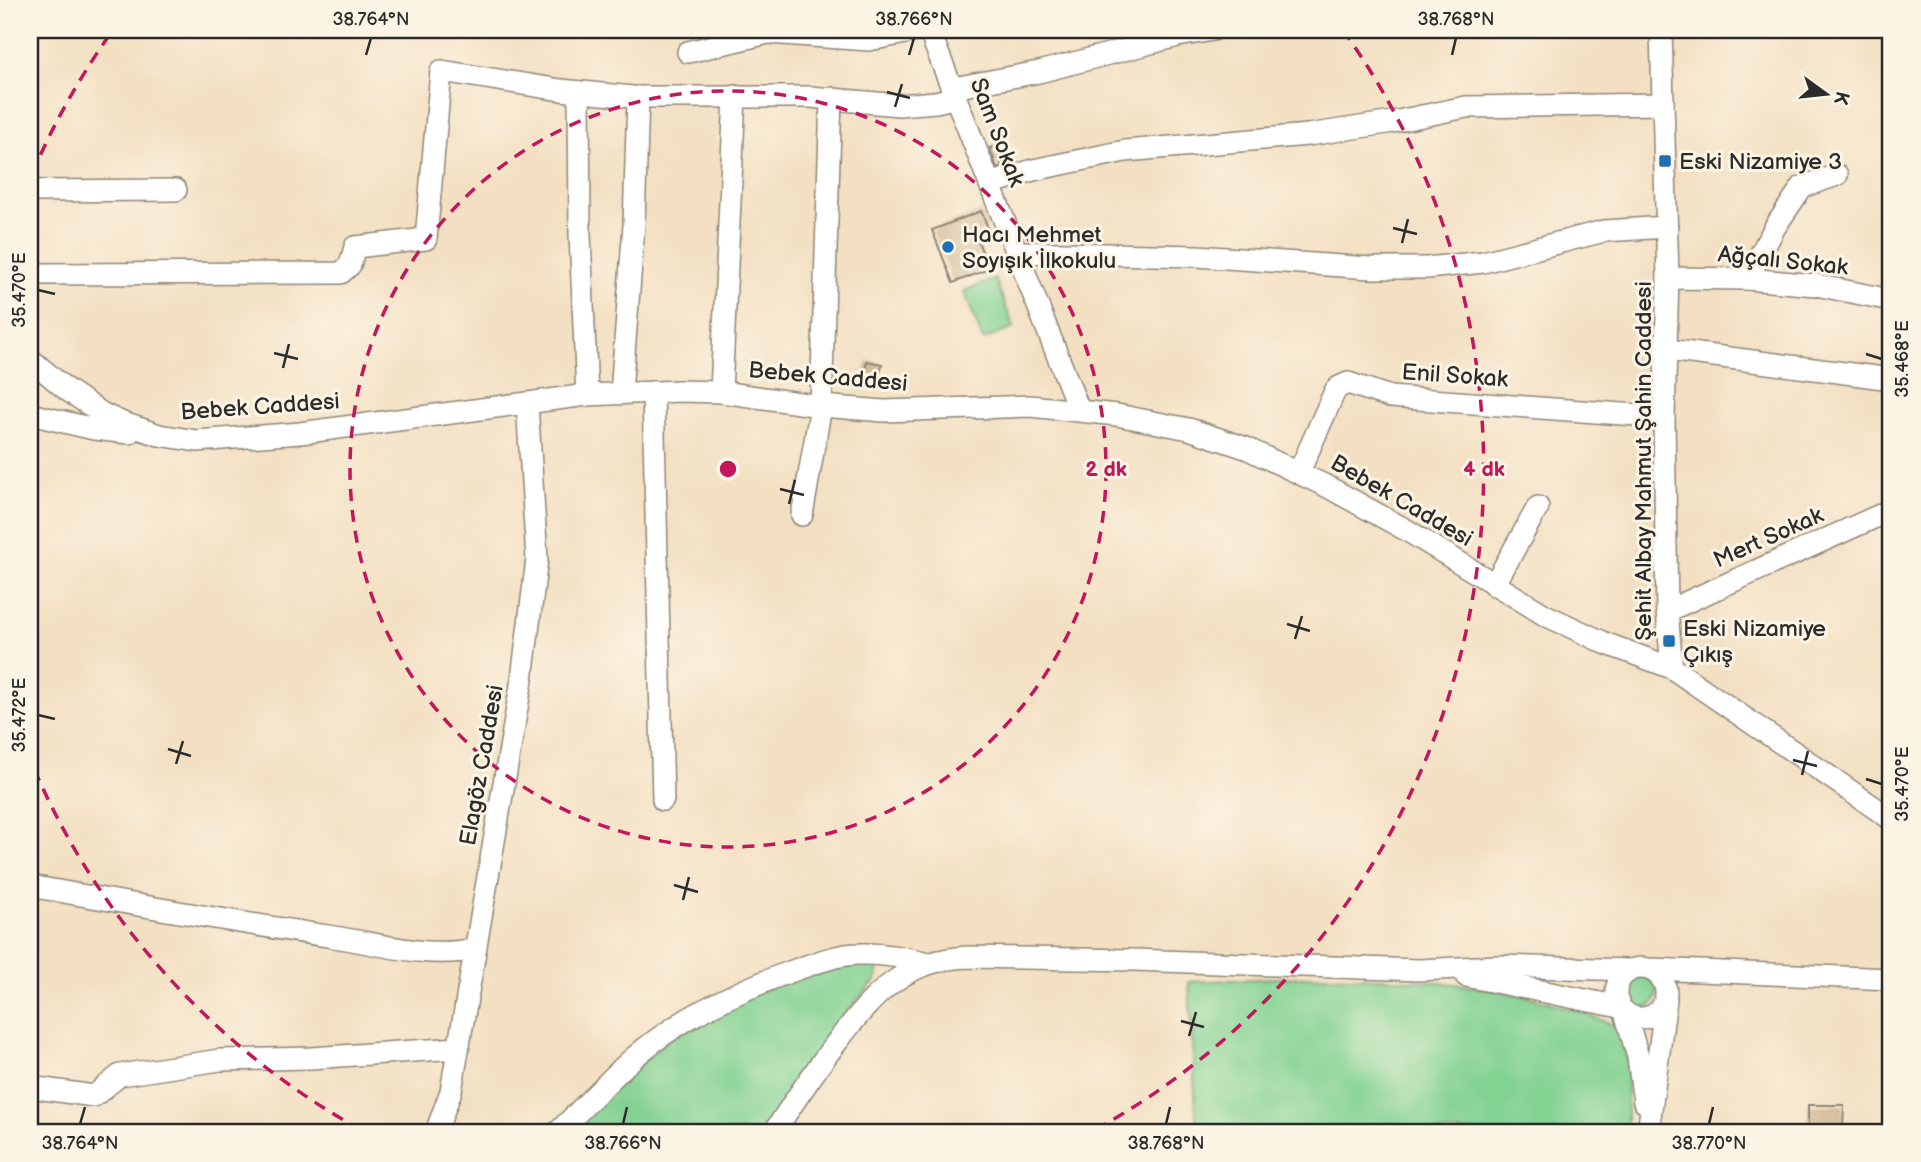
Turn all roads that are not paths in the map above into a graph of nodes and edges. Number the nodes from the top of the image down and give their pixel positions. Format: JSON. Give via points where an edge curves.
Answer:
{"nodes":[{"id":1,"x":922,"y":30,"type":"edge"},
{"id":2,"x":929,"y":30,"type":"edge"},
{"id":3,"x":1213,"y":30,"type":"edge"},
{"id":4,"x":1661,"y":30,"type":"edge"},
{"id":5,"x":688,"y":52,"type":"dead end"},
{"id":6,"x":579,"y":92,"type":"junction"},
{"id":7,"x":954,"y":92,"type":"junction"},
{"id":8,"x":735,"y":96,"type":"junction"},
{"id":9,"x":638,"y":97,"type":"junction"},
{"id":10,"x":831,"y":98,"type":"junction"},
{"id":11,"x":1663,"y":104,"type":"junction"},
{"id":12,"x":1837,"y":175,"type":"dead end"},
{"id":13,"x":990,"y":184,"type":"junction"},
{"id":14,"x":176,"y":190,"type":"dead end"},
{"id":15,"x":30,"y":191,"type":"edge"},
{"id":16,"x":1667,"y":227,"type":"junction"},
{"id":17,"x":1017,"y":252,"type":"junction"},
{"id":18,"x":30,"y":274,"type":"edge"},
{"id":19,"x":1668,"y":278,"type":"junction"},
{"id":20,"x":1747,"y":279,"type":"junction"},
{"id":21,"x":1891,"y":300,"type":"edge"},
{"id":22,"x":1668,"y":349,"type":"junction"},
{"id":23,"x":30,"y":359,"type":"edge"},
{"id":24,"x":1891,"y":379,"type":"edge"},
{"id":25,"x":653,"y":392,"type":"junction"},
{"id":26,"x":721,"y":392,"type":"junction"},
{"id":27,"x":621,"y":393,"type":"junction"},
{"id":28,"x":587,"y":396,"type":"junction"},
{"id":29,"x":527,"y":403,"type":"junction"},
{"id":30,"x":821,"y":406,"type":"junction"},
{"id":31,"x":1079,"y":410,"type":"junction"},
{"id":32,"x":30,"y":414,"type":"edge"},
{"id":33,"x":1664,"y":417,"type":"junction"},
{"id":34,"x":159,"y":435,"type":"junction"},
{"id":35,"x":1299,"y":472,"type":"junction"},
{"id":36,"x":1538,"y":507,"type":"dead end"},
{"id":37,"x":1891,"y":510,"type":"edge"},
{"id":38,"x":802,"y":515,"type":"dead end"},
{"id":39,"x":1494,"y":585,"type":"junction"},
{"id":40,"x":1667,"y":611,"type":"junction"},
{"id":41,"x":1672,"y":668,"type":"junction"},
{"id":42,"x":663,"y":800,"type":"dead end"},
{"id":43,"x":1891,"y":819,"type":"edge"},
{"id":44,"x":30,"y":886,"type":"edge"},
{"id":45,"x":475,"y":949,"type":"junction"},
{"id":46,"x":929,"y":963,"type":"junction"},
{"id":47,"x":1641,"y":969,"type":"junction"},
{"id":48,"x":1419,"y":970,"type":"junction"},
{"id":49,"x":1891,"y":979,"type":"edge"},
{"id":50,"x":1666,"y":1000,"type":"junction"},
{"id":51,"x":1622,"y":1010,"type":"junction"},
{"id":52,"x":458,"y":1048,"type":"junction"},
{"id":53,"x":30,"y":1087,"type":"edge"},
{"id":54,"x":436,"y":1132,"type":"edge"},
{"id":55,"x":558,"y":1132,"type":"edge"},
{"id":56,"x":774,"y":1132,"type":"edge"},
{"id":57,"x":1646,"y":1132,"type":"edge"}],
"edges":[{"from":1,"to":5,"type":"street","via":[[869,40],[768,33]]},
{"from":2,"to":7,"type":"street","name":"Sam Sokak"},
{"from":3,"to":7,"type":"street"},
{"from":4,"to":11,"type":"street","name":"Şehit Albay Mahmut Şahin Caddesi"},
{"from":6,"to":9,"type":"street"},
{"from":6,"to":18,"type":"street","via":[[441,71],[426,239],[355,247],[350,265],[341,273]]},
{"from":6,"to":28,"type":"street"},
{"from":7,"to":10,"type":"street","via":[[936,102],[899,105]]},
{"from":7,"to":13,"type":"street","name":"Sam Sokak"},
{"from":8,"to":9,"type":"street"},
{"from":8,"to":10,"type":"street"},
{"from":8,"to":26,"type":"street"},
{"from":9,"to":27,"type":"street"},
{"from":10,"to":30,"type":"street"},
{"from":11,"to":13,"type":"street","via":[[1466,107],[1308,135],[1125,151]]},
{"from":11,"to":16,"type":"street","name":"Şehit Albay Mahmut Şahin Caddesi"},
{"from":12,"to":20,"type":"street","via":[[1802,187]]},
{"from":13,"to":17,"type":"street","name":"Sam Sokak"},
{"from":14,"to":15,"type":"street"},
{"from":16,"to":17,"type":"street","via":[[1604,231],[1492,260],[1427,268]]},
{"from":16,"to":19,"type":"street","name":"Şehit Albay Mahmut Şahin Caddesi"},
{"from":17,"to":31,"type":"street","name":"Sam Sokak"},
{"from":19,"to":20,"type":"street","name":"Ağçalı Sokak"},
{"from":19,"to":22,"type":"street","name":"Şehit Albay Mahmut Şahin Caddesi"},
{"from":20,"to":21,"type":"street","name":"Ağçalı Sokak","via":[[1816,285]]},
{"from":22,"to":24,"type":"street"},
{"from":22,"to":33,"type":"street","name":"Şehit Albay Mahmut Şahin Caddesi"},
{"from":23,"to":34,"type":"street","name":"Bebek Caddesi","via":[[85,403]]},
{"from":25,"to":26,"type":"street","name":"Bebek Caddesi"},
{"from":25,"to":27,"type":"street","name":"Bebek Caddesi"},
{"from":25,"to":42,"type":"street"},
{"from":26,"to":30,"type":"street","name":"Bebek Caddesi"},
{"from":27,"to":28,"type":"street","name":"Bebek Caddesi"},
{"from":28,"to":29,"type":"street","name":"Bebek Caddesi"},
{"from":29,"to":34,"type":"street","name":"Bebek Caddesi","via":[[300,433],[197,441]]},
{"from":29,"to":45,"type":"street","name":"Elagöz Caddesi","via":[[537,559],[523,679]]},
{"from":30,"to":31,"type":"street","name":"Bebek Caddesi","via":[[884,411],[1030,406]]},
{"from":30,"to":38,"type":"street"},
{"from":31,"to":35,"type":"street","name":"Bebek Caddesi","via":[[1189,429]]},
{"from":32,"to":34,"type":"street","via":[[94,429]]},
{"from":33,"to":35,"type":"street","name":"Enil Sokak","via":[[1390,397],[1348,383],[1335,391]]},
{"from":33,"to":40,"type":"street","name":"Şehit Albay Mahmut Şahin Caddesi"},
{"from":35,"to":39,"type":"street","name":"Bebek Caddesi","via":[[1399,525]]},
{"from":36,"to":39,"type":"street"},
{"from":37,"to":40,"type":"street","name":"Mert Sokak"},
{"from":39,"to":41,"type":"street","name":"Bebek Caddesi","via":[[1576,631]]},
{"from":40,"to":41,"type":"street","name":"Şehit Albay Mahmut Şahin Caddesi"},
{"from":41,"to":43,"type":"street","name":"Şehit Albay Mahmut Şahin Caddesi"},
{"from":44,"to":45,"type":"street","via":[[419,953]]},
{"from":45,"to":52,"type":"street","name":"Elagöz Caddesi"},
{"from":46,"to":48,"type":"street","via":[[968,957]]},
{"from":46,"to":55,"type":"street","via":[[881,954],[844,955],[747,988],[696,1015],[631,1060]]},
{"from":46,"to":56,"type":"street","via":[[874,997],[816,1068]]},
{"from":47,"to":48,"type":"street","via":[[1497,966]]},
{"from":47,"to":49,"type":"street"},
{"from":47,"to":50,"type":"street","via":[[1658,973],[1666,985]]},
{"from":47,"to":51,"type":"street","via":[[1624,973],[1616,986]]},
{"from":48,"to":51,"type":"street","via":[[1500,982]]},
{"from":50,"to":51,"type":"street","via":[[1658,1012],[1645,1018]]},
{"from":50,"to":57,"type":"street"},
{"from":51,"to":57,"type":"street","via":[[1637,1057]]},
{"from":52,"to":53,"type":"street","via":[[220,1060],[120,1076],[94,1096]]},
{"from":52,"to":54,"type":"street","name":"Elagöz Caddesi","via":[[451,1091]]}]}
